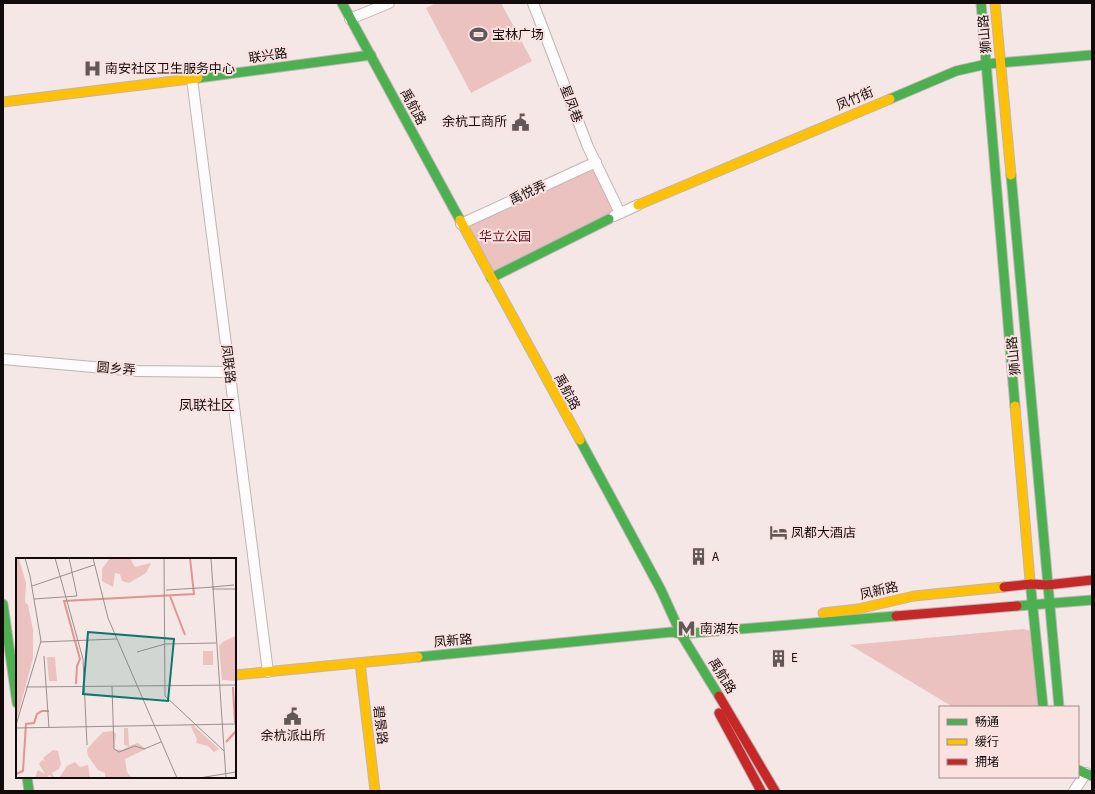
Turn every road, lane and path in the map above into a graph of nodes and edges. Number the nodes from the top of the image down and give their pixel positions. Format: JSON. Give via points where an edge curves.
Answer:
{"nodes":[{"id":1,"x":334,"y":3,"type":"edge"},
{"id":2,"x":342,"y":3,"type":"edge"},
{"id":3,"x":389,"y":3,"type":"edge"},
{"id":4,"x":533,"y":3,"type":"edge"},
{"id":5,"x":980,"y":3,"type":"edge"},
{"id":6,"x":995,"y":3,"type":"edge"},
{"id":7,"x":350,"y":19,"type":"junction"},
{"id":8,"x":1092,"y":55,"type":"edge"},
{"id":9,"x":367,"y":56,"type":"junction"},
{"id":10,"x":987,"y":64,"type":"junction"},
{"id":11,"x":1001,"y":64,"type":"junction"},
{"id":12,"x":192,"y":79,"type":"junction"},
{"id":13,"x":3,"y":102,"type":"edge"},
{"id":14,"x":596,"y":162,"type":"junction"},
{"id":15,"x":638,"y":205,"type":"joint"},
{"id":16,"x":620,"y":213,"type":"junction"},
{"id":17,"x":609,"y":219,"type":"joint"},
{"id":18,"x":461,"y":224,"type":"junction"},
{"id":19,"x":491,"y":278,"type":"junction"},
{"id":20,"x":3,"y":359,"type":"edge"},
{"id":21,"x":229,"y":372,"type":"junction"},
{"id":22,"x":1092,"y":580,"type":"edge"},
{"id":23,"x":1031,"y":584,"type":"junction"},
{"id":24,"x":1047,"y":585,"type":"junction"},
{"id":25,"x":1092,"y":600,"type":"edge"},
{"id":26,"x":1049,"y":603,"type":"junction"},
{"id":27,"x":3,"y":604,"type":"edge"},
{"id":28,"x":1034,"y":605,"type":"junction"},
{"id":29,"x":677,"y":631,"type":"junction"},
{"id":30,"x":360,"y":663,"type":"junction"},
{"id":31,"x":268,"y":672,"type":"junction"},
{"id":32,"x":236,"y":675,"type":"edge"},
{"id":33,"x":15,"y":698,"type":"edge"},
{"id":34,"x":1043,"y":706,"type":"edge"},
{"id":35,"x":1059,"y":706,"type":"edge"},
{"id":36,"x":1085,"y":773,"type":"edge"},
{"id":37,"x":27,"y":778,"type":"edge"},
{"id":38,"x":29,"y":791,"type":"edge"},
{"id":39,"x":376,"y":791,"type":"edge"},
{"id":40,"x":761,"y":791,"type":"edge"},
{"id":41,"x":775,"y":791,"type":"edge"},
{"id":42,"x":1074,"y":791,"type":"edge"}],
"edges":[{"from":1,"to":9,"type":"main road","name":"禹航路"},
{"from":2,"to":7,"type":"main road","name":"禹航路"},
{"from":3,"to":7,"type":"street"},
{"from":4,"to":14,"type":"street","name":"星凤巷","via":[[588,148]]},
{"from":5,"to":10,"type":"main road","name":"狮山路"},
{"from":6,"to":11,"type":"main road","name":"狮山路"},
{"from":7,"to":9,"type":"main road","name":"禹航路"},
{"from":8,"to":11,"type":"main road","name":"凤竹街"},
{"from":9,"to":12,"type":"main road","name":"联兴路"},
{"from":9,"to":18,"type":"main road","name":"禹航路"},
{"from":9,"to":29,"type":"main road","name":"禹航路","via":[[654,594]]},
{"from":10,"to":11,"type":"main road","name":"凤竹街"},
{"from":10,"to":15,"type":"main road","name":"凤竹街","via":[[956,71]]},
{"from":10,"to":23,"type":"main road","name":"狮山路"},
{"from":11,"to":24,"type":"main road","name":"狮山路"},
{"from":12,"to":13,"type":"main road","name":"联兴路"},
{"from":12,"to":21,"type":"street","name":"凤联路"},
{"from":14,"to":16,"type":"street","name":"星凤巷"},
{"from":14,"to":18,"type":"street","name":"禹悦弄"},
{"from":15,"to":16,"type":"street"},
{"from":16,"to":17,"type":"street"},
{"from":17,"to":19,"type":"main road"},
{"from":18,"to":19,"type":"main road","name":"禹航路"},
{"from":19,"to":29,"type":"main road","name":"禹航路","via":[[661,590]]},
{"from":20,"to":21,"type":"street","name":"圆乡弄","via":[[138,371]]},
{"from":21,"to":31,"type":"street","name":"凤联路"},
{"from":22,"to":24,"type":"main road","name":"凤新路"},
{"from":23,"to":24,"type":"main road","name":"凤新路"},
{"from":23,"to":28,"type":"main road","name":"狮山路"},
{"from":23,"to":29,"type":"main road","name":"凤新路","via":[[914,596],[858,609]]},
{"from":24,"to":26,"type":"main road","name":"狮山路"},
{"from":25,"to":26,"type":"main road","name":"凤新路"},
{"from":26,"to":28,"type":"main road","name":"凤新路"},
{"from":26,"to":35,"type":"main road","name":"狮山路"},
{"from":27,"to":33,"type":"main road"},
{"from":28,"to":29,"type":"main road","name":"凤新路"},
{"from":28,"to":34,"type":"main road","name":"狮山路"},
{"from":29,"to":30,"type":"main road","name":"凤新路"},
{"from":29,"to":40,"type":"main road","name":"禹航路"},
{"from":29,"to":41,"type":"main road","name":"禹航路","via":[[749,744]]},
{"from":30,"to":31,"type":"main road","name":"凤新路"},
{"from":30,"to":39,"type":"main road","name":"碧景路"},
{"from":31,"to":32,"type":"main road","name":"凤新路"},
{"from":36,"to":42,"type":"street"},
{"from":37,"to":38,"type":"main road"}]}
